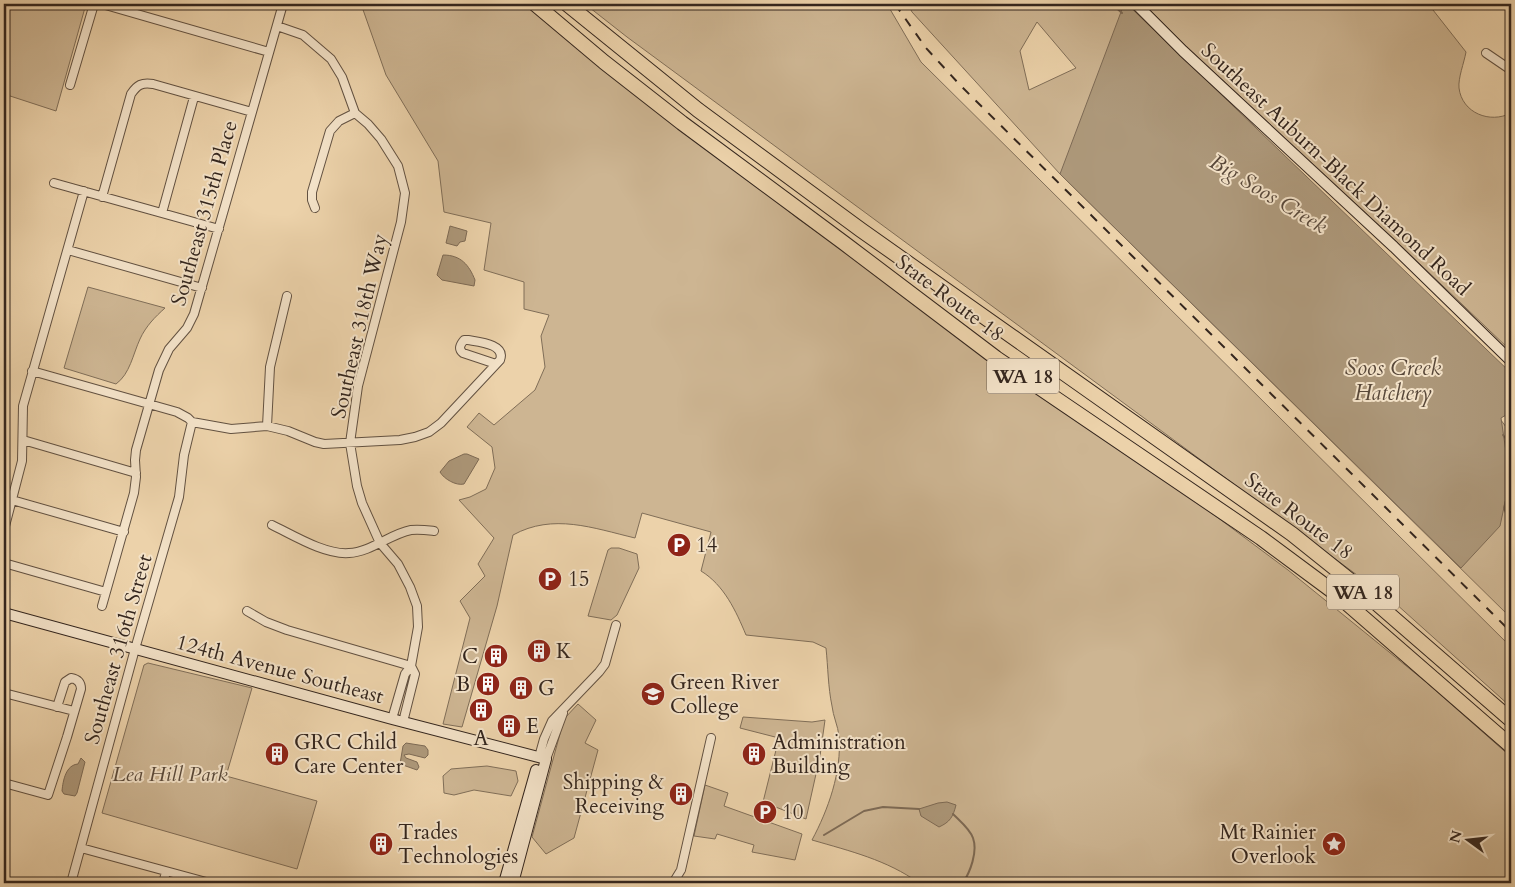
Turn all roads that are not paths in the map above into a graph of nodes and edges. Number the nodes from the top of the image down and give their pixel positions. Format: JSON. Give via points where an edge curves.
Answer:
{"nodes":[{"id":1,"x":94,"y":4,"type":"edge"},
{"id":2,"x":102,"y":4,"type":"edge"},
{"id":3,"x":283,"y":4,"type":"edge"},
{"id":4,"x":535,"y":4,"type":"edge"},
{"id":5,"x":567,"y":4,"type":"edge"},
{"id":6,"x":1136,"y":4,"type":"edge"},
{"id":7,"x":277,"y":26,"type":"junction"},
{"id":8,"x":269,"y":52,"type":"junction"},
{"id":9,"x":1486,"y":53,"type":"dead end"},
{"id":10,"x":1511,"y":70,"type":"edge"},
{"id":11,"x":70,"y":85,"type":"dead end"},
{"id":12,"x":194,"y":97,"type":"junction"},
{"id":13,"x":252,"y":112,"type":"junction"},
{"id":14,"x":355,"y":113,"type":"junction"},
{"id":15,"x":54,"y":183,"type":"dead end"},
{"id":16,"x":84,"y":191,"type":"junction"},
{"id":17,"x":102,"y":196,"type":"junction"},
{"id":18,"x":316,"y":208,"type":"dead end"},
{"id":19,"x":162,"y":213,"type":"junction"},
{"id":20,"x":218,"y":229,"type":"junction"},
{"id":21,"x":68,"y":250,"type":"junction"},
{"id":22,"x":202,"y":288,"type":"junction"},
{"id":23,"x":287,"y":296,"type":"dead end"},
{"id":24,"x":1511,"y":361,"type":"edge"},
{"id":25,"x":496,"y":364,"type":"junction"},
{"id":26,"x":32,"y":371,"type":"junction"},
{"id":27,"x":149,"y":404,"type":"junction"},
{"id":28,"x":192,"y":422,"type":"junction"},
{"id":29,"x":267,"y":426,"type":"junction"},
{"id":30,"x":23,"y":440,"type":"junction"},
{"id":31,"x":350,"y":443,"type":"junction"},
{"id":32,"x":136,"y":473,"type":"junction"},
{"id":33,"x":12,"y":500,"type":"junction"},
{"id":34,"x":272,"y":525,"type":"dead end"},
{"id":35,"x":4,"y":530,"type":"edge"},
{"id":36,"x":434,"y":531,"type":"dead end"},
{"id":37,"x":124,"y":532,"type":"junction"},
{"id":38,"x":380,"y":543,"type":"junction"},
{"id":39,"x":4,"y":563,"type":"edge"},
{"id":40,"x":106,"y":592,"type":"junction"},
{"id":41,"x":102,"y":606,"type":"dead end"},
{"id":42,"x":247,"y":611,"type":"dead end"},
{"id":43,"x":4,"y":614,"type":"edge"},
{"id":44,"x":616,"y":625,"type":"dead end"},
{"id":45,"x":135,"y":649,"type":"junction"},
{"id":46,"x":411,"y":666,"type":"junction"},
{"id":47,"x":4,"y":693,"type":"edge"},
{"id":48,"x":57,"y":707,"type":"junction"},
{"id":49,"x":74,"y":712,"type":"junction"},
{"id":50,"x":1511,"y":720,"type":"edge"},
{"id":51,"x":397,"y":721,"type":"junction"},
{"id":52,"x":711,"y":738,"type":"dead end"},
{"id":53,"x":1511,"y":746,"type":"edge"},
{"id":54,"x":543,"y":758,"type":"junction"},
{"id":55,"x":4,"y":783,"type":"edge"},
{"id":56,"x":81,"y":848,"type":"junction"},
{"id":57,"x":166,"y":872,"type":"junction"},
{"id":58,"x":71,"y":883,"type":"edge"},
{"id":59,"x":163,"y":883,"type":"edge"},
{"id":60,"x":210,"y":883,"type":"edge"},
{"id":61,"x":504,"y":883,"type":"edge"},
{"id":62,"x":513,"y":883,"type":"edge"},
{"id":63,"x":673,"y":883,"type":"edge"}],
"edges":[{"from":1,"to":11,"type":"street"},
{"from":2,"to":8,"type":"street"},
{"from":3,"to":7,"type":"street","name":"Southeast 315th Place"},
{"from":4,"to":53,"type":"highway","name":"State Route 18","number":"WA 18","via":[[682,123],[996,358],[1304,570],[1374,626]]},
{"from":5,"to":50,"type":"highway","name":"State Route 18","number":"WA 18","via":[[698,110],[861,230],[1292,534]]},
{"from":6,"to":24,"type":"street","name":"Southeast Auburn-Black Diamond Road"},
{"from":7,"to":8,"type":"street","name":"Southeast 315th Place"},
{"from":7,"to":14,"type":"street","via":[[303,35],[331,58]]},
{"from":8,"to":13,"type":"street","name":"Southeast 315th Place"},
{"from":9,"to":10,"type":"street"},
{"from":12,"to":13,"type":"street"},
{"from":12,"to":17,"type":"street","via":[[153,84],[136,87],[131,94]]},
{"from":12,"to":19,"type":"street"},
{"from":13,"to":20,"type":"street","name":"Southeast 315th Place"},
{"from":14,"to":18,"type":"street","via":[[339,121],[330,131],[312,192]]},
{"from":14,"to":31,"type":"street","name":"Southeast 318th Way","via":[[392,155],[405,193],[401,222],[358,386]]},
{"from":15,"to":16,"type":"street"},
{"from":16,"to":17,"type":"street"},
{"from":16,"to":21,"type":"street"},
{"from":17,"to":19,"type":"street"},
{"from":19,"to":20,"type":"street"},
{"from":20,"to":22,"type":"street","name":"Southeast 315th Place"},
{"from":21,"to":22,"type":"street"},
{"from":21,"to":26,"type":"street"},
{"from":22,"to":27,"type":"street","name":"Southeast 315th Place","via":[[191,321],[165,355]]},
{"from":23,"to":29,"type":"street","via":[[270,367]]},
{"from":25,"to":25,"type":"street","via":[[502,356],[496,347],[468,340],[460,345],[464,353]]},
{"from":25,"to":31,"type":"street","via":[[429,432],[407,439]]},
{"from":26,"to":27,"type":"street"},
{"from":26,"to":30,"type":"street","via":[[23,406]]},
{"from":27,"to":28,"type":"street","via":[[183,415]]},
{"from":27,"to":32,"type":"street","name":"Southeast 315th Place","via":[[136,450]]},
{"from":28,"to":29,"type":"street","via":[[231,429]]},
{"from":28,"to":45,"type":"street","name":"Southeast 316th Street","via":[[179,497]]},
{"from":29,"to":31,"type":"street","via":[[319,443]]},
{"from":30,"to":32,"type":"street"},
{"from":30,"to":33,"type":"street","via":[[22,461]]},
{"from":31,"to":38,"type":"street","name":"Southeast 318th Way","via":[[362,504]]},
{"from":32,"to":37,"type":"street","name":"Southeast 315th Place"},
{"from":33,"to":35,"type":"street"},
{"from":33,"to":37,"type":"street"},
{"from":34,"to":38,"type":"street","via":[[339,553],[353,553]]},
{"from":36,"to":38,"type":"street","via":[[409,531]]},
{"from":37,"to":40,"type":"street","name":"Southeast 315th Place"},
{"from":38,"to":46,"type":"street","name":"Southeast 318th Way","via":[[398,564],[417,606],[418,627]]},
{"from":39,"to":40,"type":"street"},
{"from":40,"to":41,"type":"street","name":"Southeast 315th Place"},
{"from":42,"to":46,"type":"street","via":[[287,630]]},
{"from":43,"to":45,"type":"street","name":"124th Avenue Southeast"},
{"from":44,"to":54,"type":"street","via":[[605,664],[564,708]]},
{"from":45,"to":51,"type":"street","name":"124th Avenue Southeast"},
{"from":45,"to":56,"type":"street","name":"Southeast 316th Street"},
{"from":46,"to":51,"type":"street","name":"Southeast 318th Way","via":[[415,674]]},
{"from":47,"to":48,"type":"street"},
{"from":48,"to":49,"type":"street"},
{"from":48,"to":49,"type":"street","via":[[65,682],[74,678],[80,682],[81,689]]},
{"from":49,"to":55,"type":"street","via":[[48,795]]},
{"from":51,"to":54,"type":"street","name":"124th Avenue Southeast"},
{"from":52,"to":63,"type":"street","via":[[681,870]]},
{"from":54,"to":61,"type":"street"},
{"from":54,"to":62,"type":"street"},
{"from":56,"to":57,"type":"street"},
{"from":56,"to":58,"type":"street","name":"Southeast 316th Street"},
{"from":57,"to":59,"type":"street"},
{"from":57,"to":60,"type":"street"}]}
